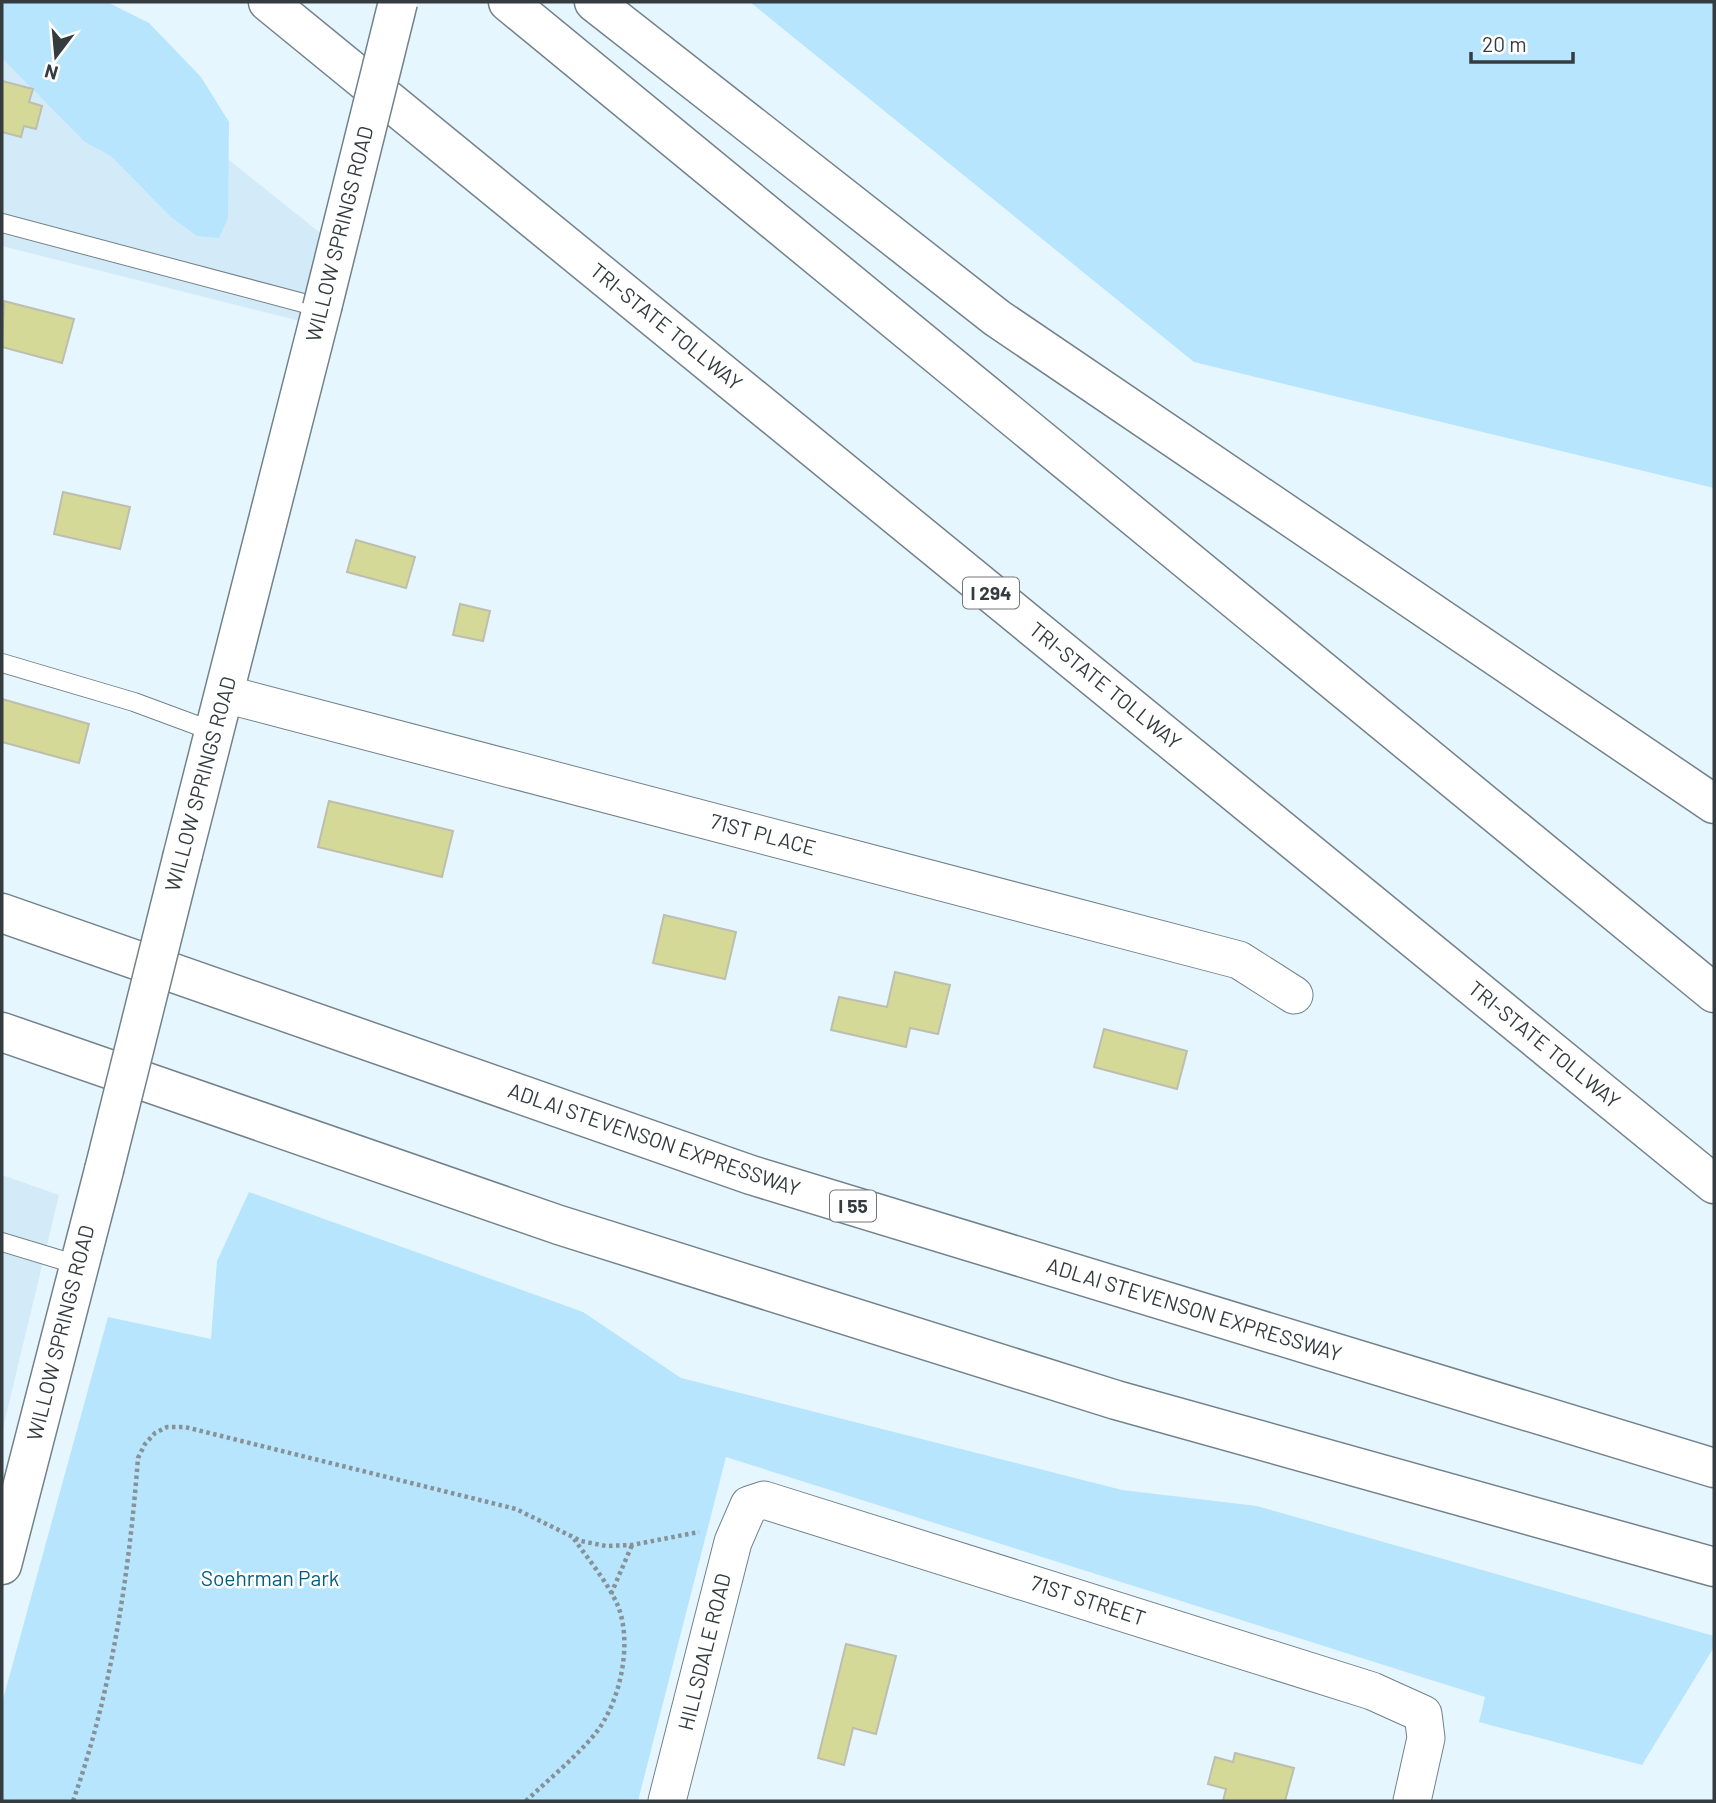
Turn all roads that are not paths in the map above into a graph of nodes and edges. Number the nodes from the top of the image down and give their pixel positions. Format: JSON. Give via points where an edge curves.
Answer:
{"nodes":[{"id":1,"x":268,"y":2,"type":"edge"},
{"id":2,"x":398,"y":2,"type":"edge"},
{"id":3,"x":508,"y":2,"type":"edge"},
{"id":4,"x":594,"y":2,"type":"edge"},
{"id":5,"x":2,"y":223,"type":"edge"},
{"id":6,"x":322,"y":308,"type":"junction"},
{"id":7,"x":2,"y":663,"type":"edge"},
{"id":8,"x":225,"y":694,"type":"junction"},
{"id":9,"x":215,"y":732,"type":"junction"},
{"id":10,"x":1714,"y":804,"type":"edge"},
{"id":11,"x":2,"y":913,"type":"edge"},
{"id":12,"x":1714,"y":993,"type":"edge"},
{"id":13,"x":1294,"y":995,"type":"dead end"},
{"id":14,"x":2,"y":1032,"type":"edge"},
{"id":15,"x":1714,"y":1184,"type":"edge"},
{"id":16,"x":2,"y":1242,"type":"edge"},
{"id":17,"x":78,"y":1265,"type":"junction"},
{"id":18,"x":1714,"y":1468,"type":"edge"},
{"id":19,"x":749,"y":1505,"type":"joint"},
{"id":20,"x":2,"y":1565,"type":"edge"},
{"id":21,"x":1714,"y":1567,"type":"edge"},
{"id":22,"x":667,"y":1801,"type":"edge"},
{"id":23,"x":1412,"y":1801,"type":"edge"}],
"edges":[{"from":1,"to":15,"type":"main road","name":"TRI-STATE TOLLWAY","number":"I 294"},
{"from":2,"to":6,"type":"main road","name":"WILLOW SPRINGS ROAD","bridge":true},
{"from":3,"to":12,"type":"main road"},
{"from":4,"to":10,"type":"main road","via":[[997,318]]},
{"from":5,"to":6,"type":"lane"},
{"from":6,"to":8,"type":"main road","name":"WILLOW SPRINGS ROAD"},
{"from":7,"to":9,"type":"lane","via":[[134,702]]},
{"from":8,"to":9,"type":"main road","name":"WILLOW SPRINGS ROAD"},
{"from":8,"to":13,"type":"street","name":"71ST PLACE","via":[[1239,960]]},
{"from":9,"to":17,"type":"main road","name":"WILLOW SPRINGS ROAD","bridge":true},
{"from":11,"to":18,"type":"main road","name":"ADLAI STEVENSON EXPRESSWAY","number":"I 55","via":[[751,1175]]},
{"from":14,"to":21,"type":"main road","via":[[559,1225],[1116,1400]]},
{"from":16,"to":17,"type":"lane"},
{"from":17,"to":20,"type":"main road","name":"WILLOW SPRINGS ROAD"},
{"from":19,"to":22,"type":"street","name":"HILLSDALE ROAD","via":[[733,1542]]},
{"from":19,"to":23,"type":"street","name":"71ST STREET","via":[[764,1500],[811,1513],[1372,1690],[1423,1714],[1426,1738]]}]}
